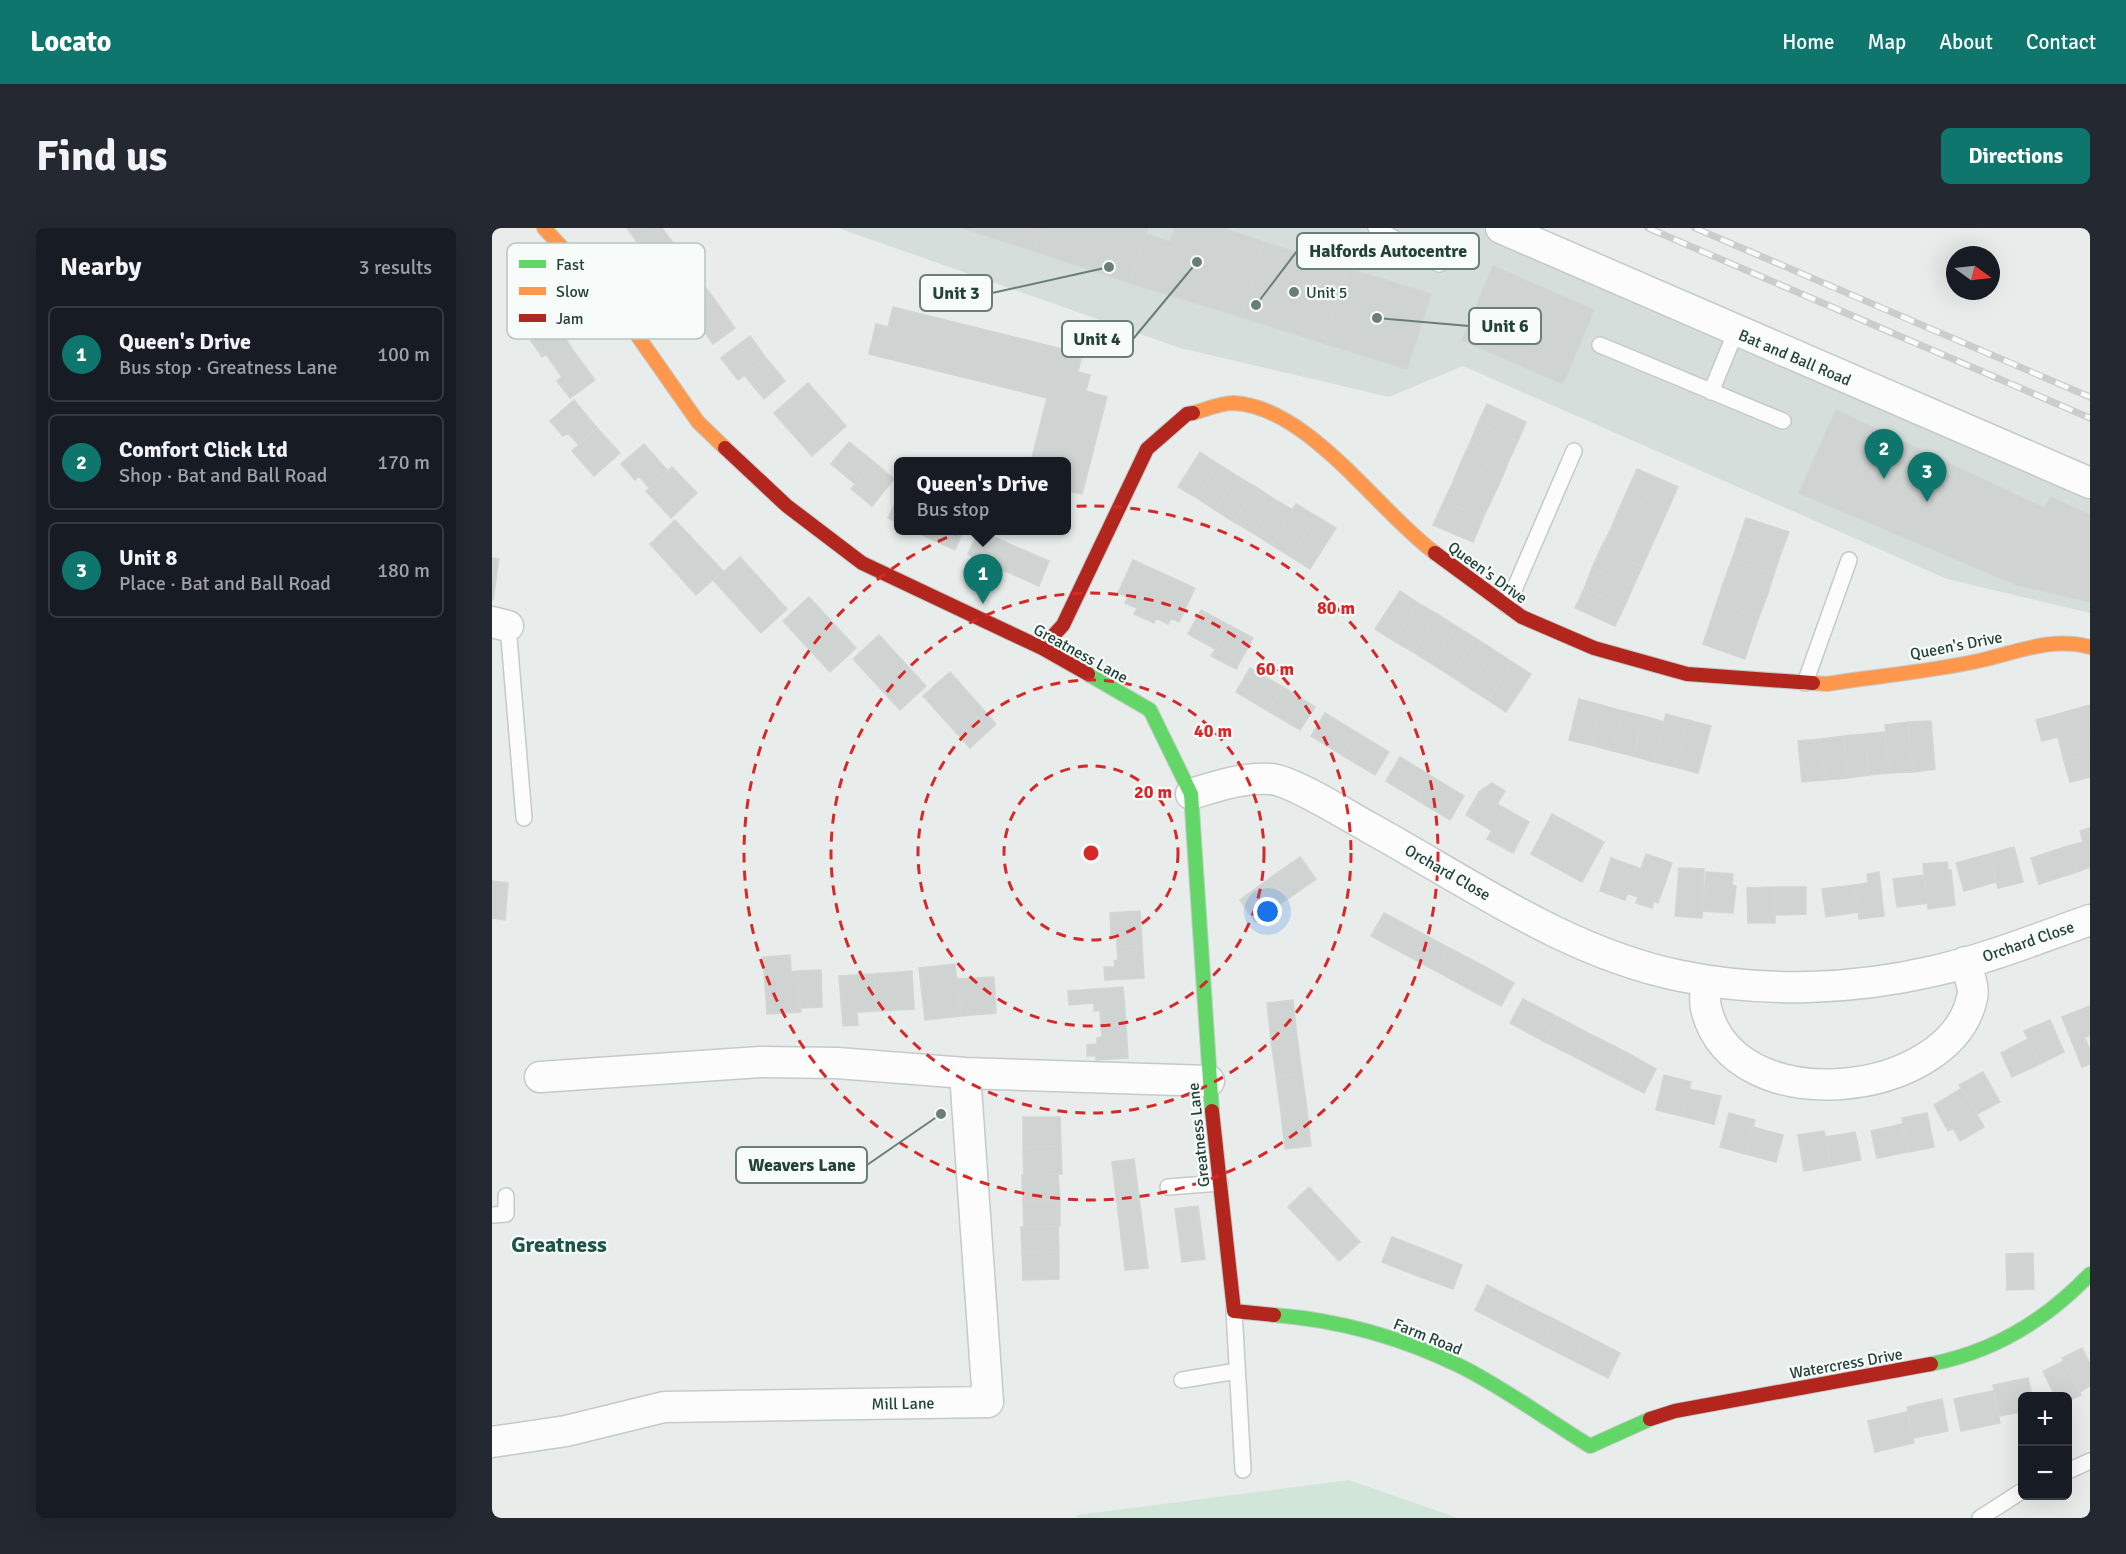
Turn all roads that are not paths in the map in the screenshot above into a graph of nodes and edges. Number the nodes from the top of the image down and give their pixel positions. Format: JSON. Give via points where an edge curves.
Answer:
{"nodes":[{"id":1,"x":544,"y":228,"type":"edge"},
{"id":2,"x":1376,"y":228,"type":"edge"},
{"id":3,"x":1501,"y":228,"type":"edge"},
{"id":4,"x":558,"y":243,"type":"edge"},
{"id":5,"x":1439,"y":264,"type":"dead end"},
{"id":6,"x":1736,"y":331,"type":"junction"},
{"id":7,"x":640,"y":339,"type":"edge"},
{"id":8,"x":1600,"y":345,"type":"dead end"},
{"id":9,"x":1711,"y":392,"type":"junction"},
{"id":10,"x":1783,"y":421,"type":"dead end"},
{"id":11,"x":1574,"y":451,"type":"dead end"},
{"id":12,"x":2090,"y":483,"type":"edge"},
{"id":13,"x":1849,"y":560,"type":"dead end"},
{"id":14,"x":1507,"y":606,"type":"junction"},
{"id":15,"x":500,"y":624,"type":"edge"},
{"id":16,"x":2090,"y":647,"type":"edge"},
{"id":17,"x":1042,"y":648,"type":"junction"},
{"id":18,"x":1806,"y":683,"type":"junction"},
{"id":19,"x":1191,"y":794,"type":"junction"},
{"id":20,"x":524,"y":818,"type":"dead end"},
{"id":21,"x":2090,"y":920,"type":"edge"},
{"id":22,"x":1965,"y":962,"type":"junction"},
{"id":23,"x":1706,"y":981,"type":"junction"},
{"id":24,"x":965,"y":1073,"type":"junction"},
{"id":25,"x":540,"y":1077,"type":"dead end"},
{"id":26,"x":1209,"y":1081,"type":"junction"},
{"id":27,"x":1220,"y":1183,"type":"junction"},
{"id":28,"x":1168,"y":1187,"type":"dead end"},
{"id":29,"x":506,"y":1196,"type":"dead end"},
{"id":30,"x":492,"y":1215,"type":"edge"},
{"id":31,"x":2090,"y":1274,"type":"edge"},
{"id":32,"x":1234,"y":1311,"type":"junction"},
{"id":33,"x":1238,"y":1371,"type":"junction"},
{"id":34,"x":1182,"y":1380,"type":"dead end"},
{"id":35,"x":492,"y":1442,"type":"edge"},
{"id":36,"x":1590,"y":1446,"type":"joint"},
{"id":37,"x":2090,"y":1461,"type":"edge"},
{"id":38,"x":2072,"y":1469,"type":"edge"},
{"id":39,"x":1243,"y":1470,"type":"dead end"},
{"id":40,"x":2018,"y":1494,"type":"edge"},
{"id":41,"x":1980,"y":1518,"type":"edge"}],
"edges":[{"from":1,"to":4,"type":"street","name":"Greatness Lane"},
{"from":2,"to":5,"type":"lane"},
{"from":3,"to":6,"type":"street","name":"Bat and Ball Road"},
{"from":6,"to":9,"type":"lane"},
{"from":6,"to":12,"type":"street","name":"Bat and Ball Road"},
{"from":7,"to":17,"type":"street","name":"Greatness Lane","via":[[698,422],[787,506],[862,563]]},
{"from":8,"to":9,"type":"lane"},
{"from":9,"to":10,"type":"lane"},
{"from":11,"to":14,"type":"lane"},
{"from":13,"to":18,"type":"lane"},
{"from":14,"to":17,"type":"street","name":"Queen's Drive","via":[[1424,545],[1312,438],[1262,408],[1231,403],[1187,414],[1147,448],[1063,625]]},
{"from":14,"to":18,"type":"street","name":"Queen's Drive","via":[[1522,617],[1594,648],[1687,674]]},
{"from":15,"to":20,"type":"lane"},
{"from":16,"to":18,"type":"street","name":"Queen's Drive","via":[[2072,642],[2029,646],[1978,661],[1827,684]]},
{"from":17,"to":19,"type":"street","name":"Greatness Lane","via":[[1150,710]]},
{"from":19,"to":23,"type":"street","name":"Orchard Close","via":[[1232,781],[1272,779],[1310,795],[1505,905],[1600,953]]},
{"from":19,"to":26,"type":"street","name":"Greatness Lane"},
{"from":21,"to":22,"type":"street","name":"Orchard Close"},
{"from":22,"to":23,"type":"street","name":"Orchard Close","via":[[1926,973],[1855,984],[1776,987]]},
{"from":22,"to":23,"type":"street","name":"Orchard Close","via":[[1973,996],[1965,1019],[1951,1038],[1924,1058],[1885,1077],[1831,1086],[1768,1076],[1736,1056],[1716,1034],[1706,1007]]},
{"from":24,"to":25,"type":"street","via":[[837,1063],[760,1062]]},
{"from":24,"to":26,"type":"street"},
{"from":24,"to":35,"type":"street","name":"Mill Lane","via":[[988,1402],[664,1407],[566,1431]]},
{"from":26,"to":27,"type":"street","name":"Greatness Lane"},
{"from":27,"to":28,"type":"lane"},
{"from":27,"to":32,"type":"street","name":"Greatness Lane"},
{"from":29,"to":30,"type":"lane","via":[[506,1214]]},
{"from":31,"to":36,"type":"street","name":"Watercress Drive","via":[[2064,1301],[2025,1330],[1984,1350],[1947,1361],[1675,1411]]},
{"from":32,"to":33,"type":"lane"},
{"from":32,"to":36,"type":"street","name":"Farm Road","via":[[1312,1318],[1371,1332],[1462,1367]]},
{"from":33,"to":34,"type":"lane"},
{"from":33,"to":39,"type":"lane"},
{"from":37,"to":38,"type":"lane"},
{"from":40,"to":41,"type":"lane"}]}
